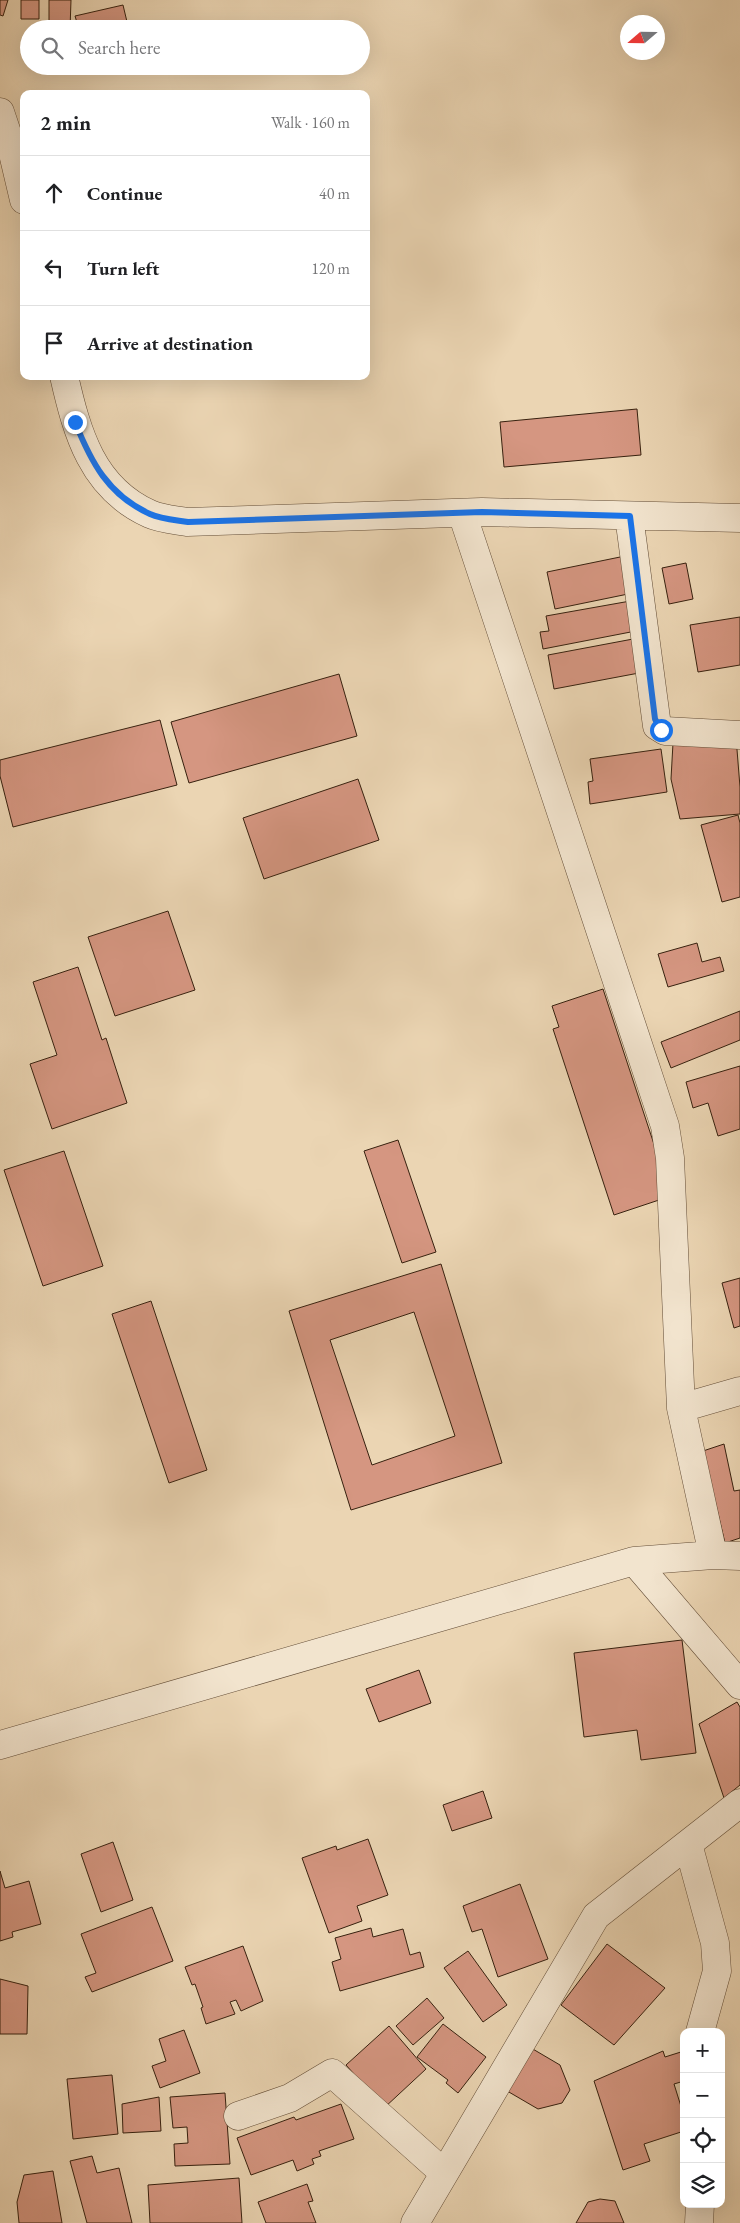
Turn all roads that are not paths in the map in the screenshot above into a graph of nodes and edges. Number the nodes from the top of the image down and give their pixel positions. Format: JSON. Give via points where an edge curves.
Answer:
{"nodes":[{"id":1,"x":0,"y":112,"type":"edge"},
{"id":2,"x":20,"y":183,"type":"edge"},
{"id":3,"x":65,"y":380,"type":"edge"},
{"id":4,"x":462,"y":513,"type":"junction"},
{"id":5,"x":630,"y":516,"type":"junction"},
{"id":6,"x":740,"y":518,"type":"edge"},
{"id":7,"x":740,"y":735,"type":"edge"},
{"id":8,"x":740,"y":1391,"type":"edge"},
{"id":9,"x":681,"y":1408,"type":"junction"},
{"id":10,"x":713,"y":1555,"type":"junction"},
{"id":11,"x":740,"y":1556,"type":"edge"},
{"id":12,"x":634,"y":1561,"type":"junction"},
{"id":13,"x":740,"y":1685,"type":"edge"},
{"id":14,"x":0,"y":1745,"type":"edge"},
{"id":15,"x":740,"y":1802,"type":"edge"},
{"id":16,"x":688,"y":1844,"type":"junction"},
{"id":17,"x":701,"y":2028,"type":"edge"},
{"id":18,"x":238,"y":2116,"type":"dead end"},
{"id":19,"x":444,"y":2173,"type":"junction"},
{"id":20,"x":700,"y":2208,"type":"edge"},
{"id":21,"x":415,"y":2223,"type":"edge"},
{"id":22,"x":699,"y":2223,"type":"edge"}],
"edges":[{"from":1,"to":2,"type":"street"},
{"from":3,"to":4,"type":"street","via":[[75,422],[88,456],[114,491],[151,514],[188,522]]},
{"from":4,"to":5,"type":"street"},
{"from":4,"to":9,"type":"street","via":[[665,1126],[670,1158]]},
{"from":5,"to":6,"type":"street"},
{"from":5,"to":7,"type":"street","via":[[657,726],[665,731]]},
{"from":8,"to":9,"type":"street"},
{"from":9,"to":10,"type":"street"},
{"from":10,"to":11,"type":"street"},
{"from":10,"to":12,"type":"street"},
{"from":12,"to":13,"type":"street"},
{"from":12,"to":14,"type":"street"},
{"from":15,"to":16,"type":"street"},
{"from":16,"to":17,"type":"street","via":[[715,1943],[716,1971]]},
{"from":16,"to":19,"type":"street","via":[[596,1916]]},
{"from":18,"to":19,"type":"street","via":[[290,2098],[332,2073]]},
{"from":19,"to":21,"type":"street"},
{"from":20,"to":22,"type":"street"}]}
